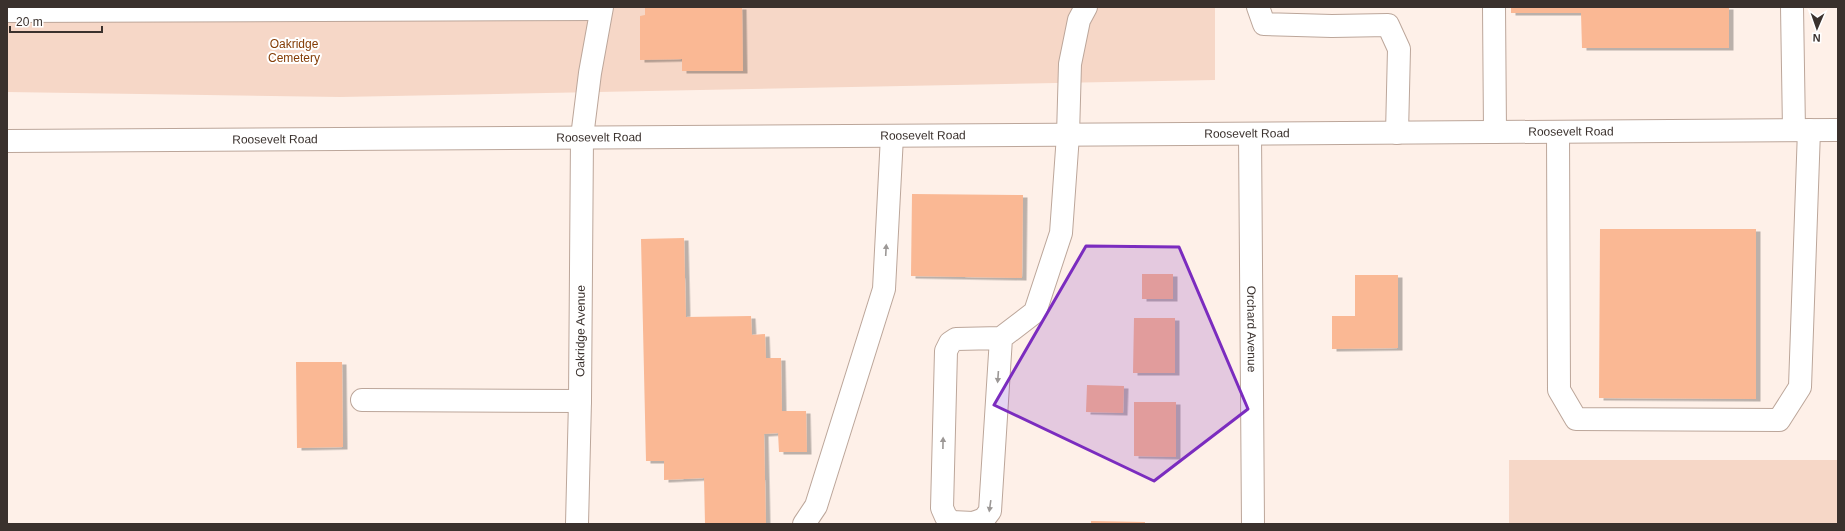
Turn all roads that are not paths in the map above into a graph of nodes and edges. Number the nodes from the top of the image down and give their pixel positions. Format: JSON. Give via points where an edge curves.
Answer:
{"nodes":[{"id":1,"x":1086,"y":7,"type":"edge"},
{"id":2,"x":1258,"y":7,"type":"edge"},
{"id":3,"x":1494,"y":7,"type":"edge"},
{"id":4,"x":1792,"y":7,"type":"edge"},
{"id":5,"x":602,"y":8,"type":"edge"},
{"id":6,"x":7,"y":11,"type":"edge"},
{"id":7,"x":1802,"y":130,"type":"junction"},
{"id":8,"x":1838,"y":130,"type":"edge"},
{"id":9,"x":1495,"y":132,"type":"junction"},
{"id":10,"x":1558,"y":132,"type":"junction"},
{"id":11,"x":1397,"y":133,"type":"junction"},
{"id":12,"x":1250,"y":134,"type":"junction"},
{"id":13,"x":1068,"y":135,"type":"junction"},
{"id":14,"x":892,"y":136,"type":"junction"},
{"id":15,"x":582,"y":137,"type":"junction"},
{"id":16,"x":7,"y":141,"type":"edge"},
{"id":17,"x":1001,"y":338,"type":"junction"},
{"id":18,"x":362,"y":400,"type":"dead end"},
{"id":19,"x":580,"y":401,"type":"junction"},
{"id":20,"x":577,"y":524,"type":"edge"},
{"id":21,"x":804,"y":524,"type":"edge"},
{"id":22,"x":1253,"y":524,"type":"edge"}],
"edges":[{"from":1,"to":13,"type":"main road","via":[[1079,20],[1070,64]]},
{"from":2,"to":11,"type":"main road","via":[[1264,24],[1388,25],[1400,49]]},
{"from":3,"to":9,"type":"main road"},
{"from":4,"to":7,"type":"main road"},
{"from":5,"to":6,"type":"main road"},
{"from":5,"to":15,"type":"main road","name":"Oakridge Avenue"},
{"from":7,"to":8,"type":"main road","name":"Roosevelt Road"},
{"from":7,"to":10,"type":"main road","name":"Roosevelt Road"},
{"from":7,"to":10,"type":"main road","via":[[1800,387],[1779,420],[1576,419],[1559,390]]},
{"from":9,"to":10,"type":"main road","name":"Roosevelt Road"},
{"from":9,"to":11,"type":"main road","name":"Roosevelt Road"},
{"from":11,"to":12,"type":"main road","name":"Roosevelt Road"},
{"from":12,"to":13,"type":"main road","name":"Roosevelt Road"},
{"from":12,"to":22,"type":"main road","name":"Orchard Avenue"},
{"from":13,"to":14,"type":"main road","name":"Roosevelt Road"},
{"from":13,"to":17,"type":"main road","via":[[1061,233],[1040,298],[1035,312]]},
{"from":14,"to":15,"type":"main road","name":"Roosevelt Road"},
{"from":21,"to":14,"type":"main road","one_way":true,"via":[[816,506],[884,289]]},
{"from":15,"to":16,"type":"main road","name":"Roosevelt Road"},
{"from":15,"to":19,"type":"main road","name":"Oakridge Avenue"},
{"from":17,"to":17,"type":"main road","one_way":true,"via":[[990,512],[984,519],[973,523],[952,522],[942,508],[946,351],[950,343],[956,339]]},
{"from":18,"to":19,"type":"main road"},
{"from":19,"to":20,"type":"main road","name":"Oakridge Avenue"}]}
